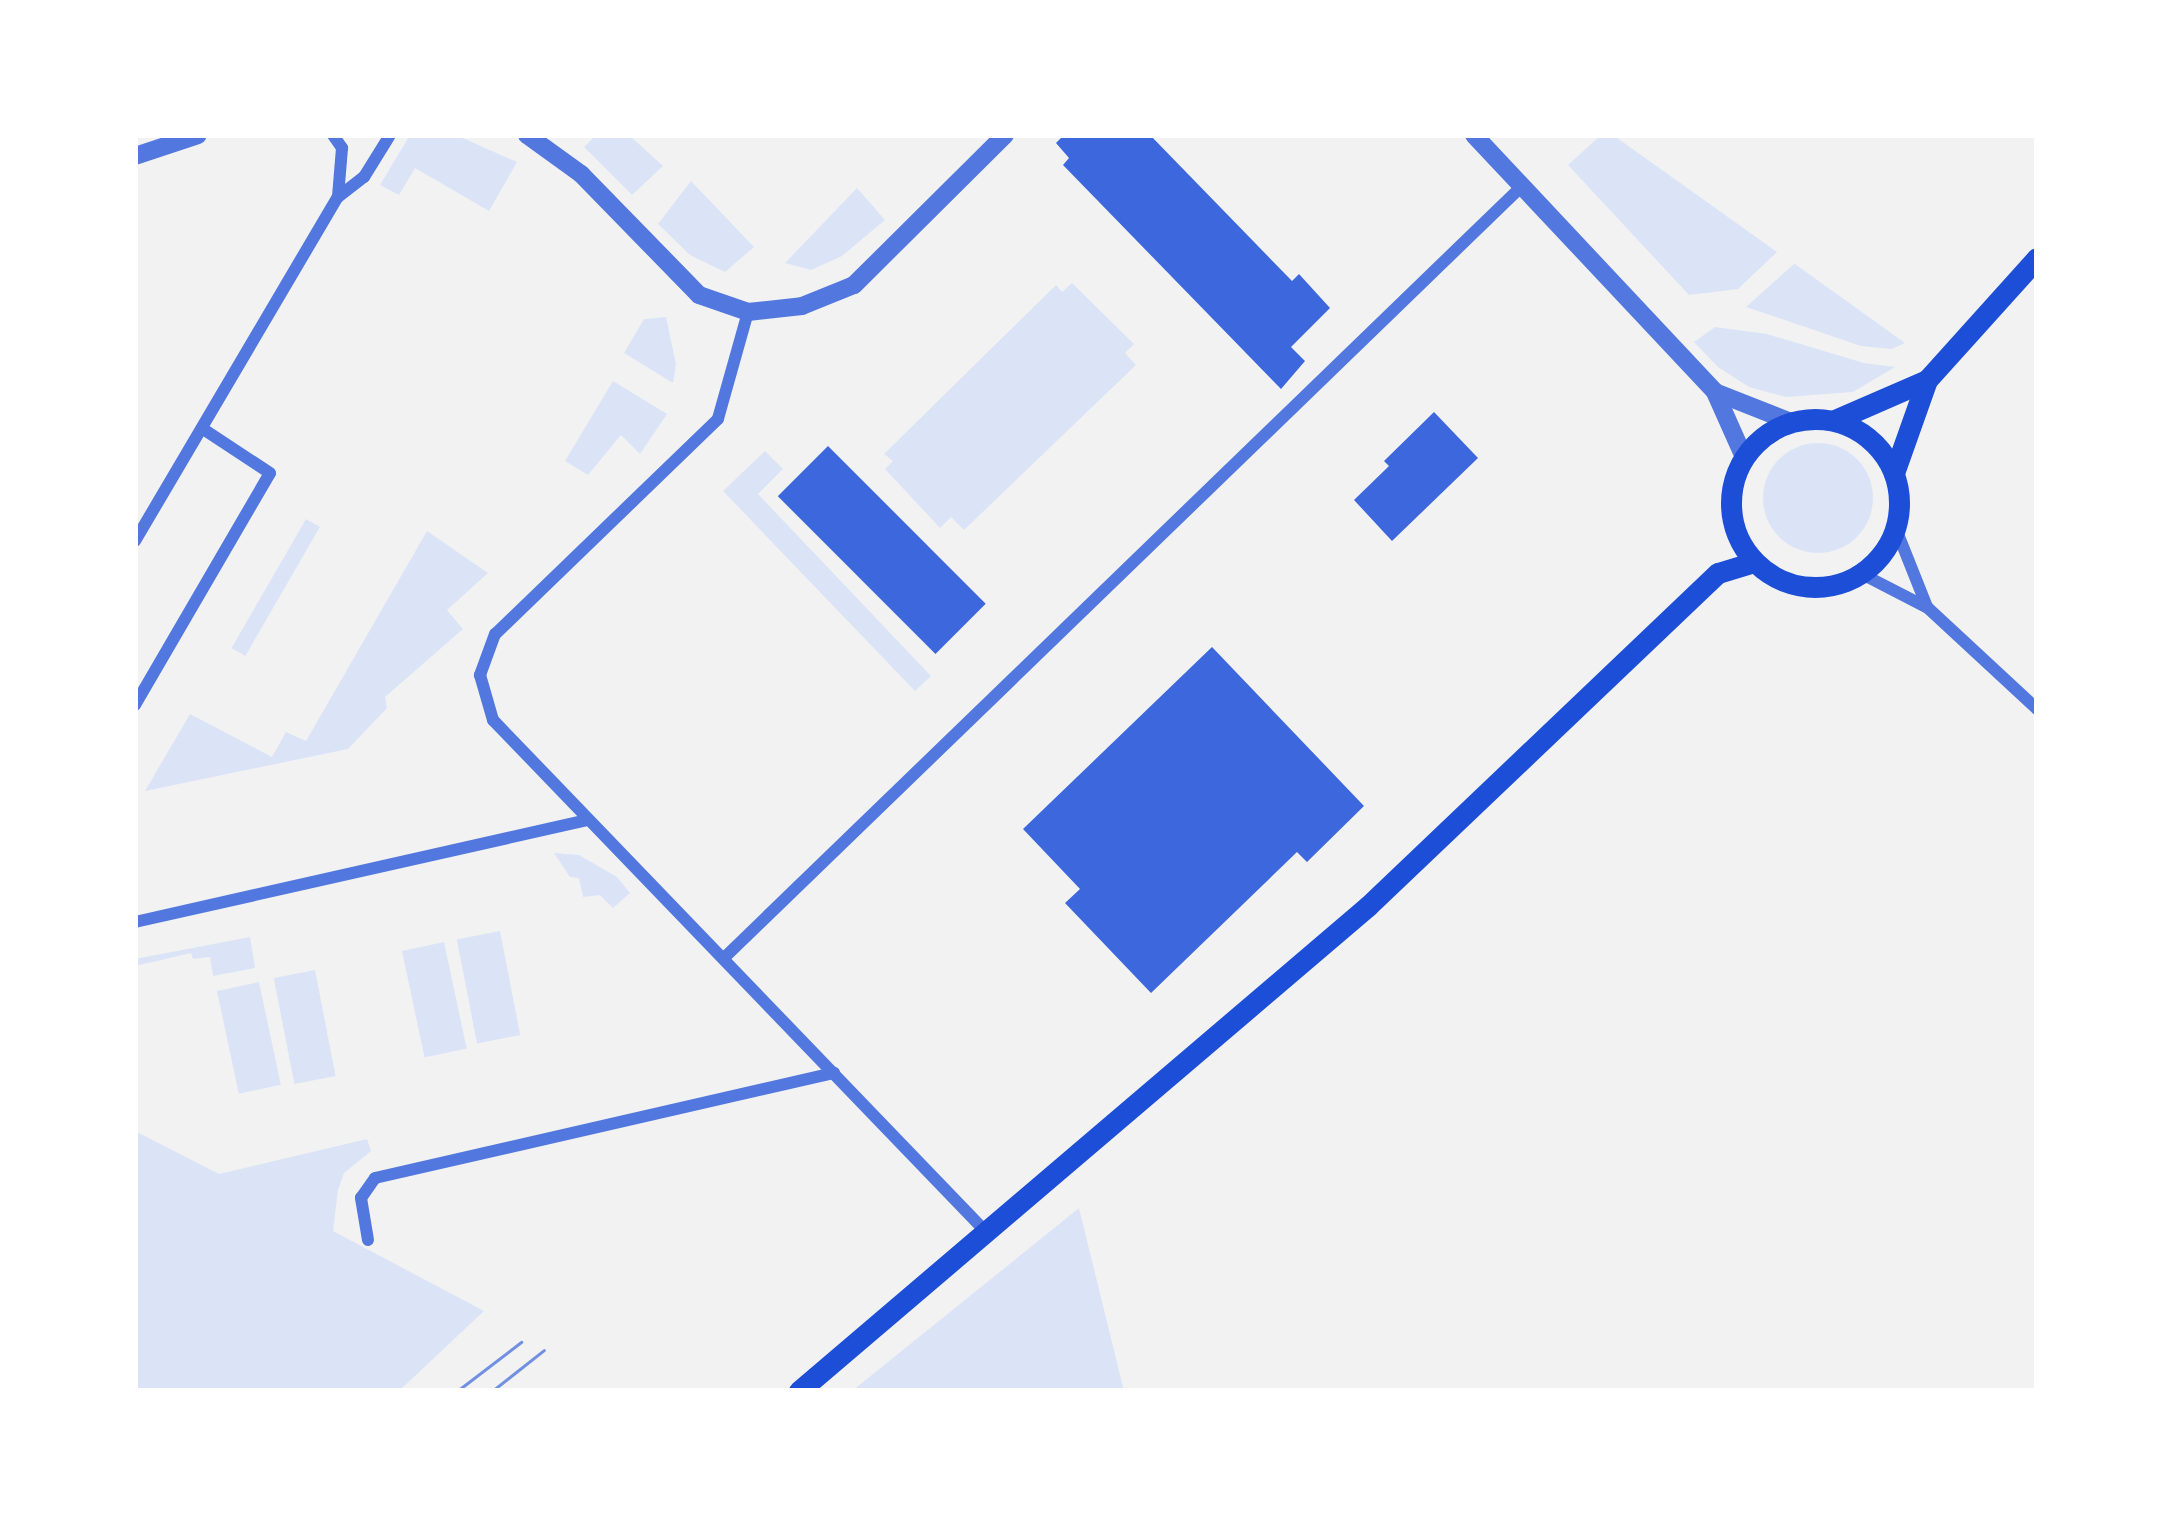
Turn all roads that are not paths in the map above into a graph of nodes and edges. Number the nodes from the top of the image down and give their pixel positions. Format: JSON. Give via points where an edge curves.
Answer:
{"nodes":[{"id":1,"x":198,"y":135,"type":"edge"},
{"id":2,"x":333,"y":135,"type":"edge"},
{"id":3,"x":390,"y":135,"type":"edge"},
{"id":4,"x":527,"y":135,"type":"edge"},
{"id":5,"x":1005,"y":135,"type":"edge"},
{"id":6,"x":1474,"y":135,"type":"edge"},
{"id":7,"x":346,"y":141,"type":"edge"},
{"id":8,"x":135,"y":156,"type":"edge"},
{"id":9,"x":1523,"y":185,"type":"junction"},
{"id":10,"x":338,"y":197,"type":"junction"},
{"id":11,"x":2037,"y":258,"type":"edge"},
{"id":12,"x":748,"y":312,"type":"junction"},
{"id":13,"x":1927,"y":380,"type":"junction"},
{"id":14,"x":1714,"y":392,"type":"junction"},
{"id":15,"x":1835,"y":420,"type":"junction"},
{"id":16,"x":1792,"y":422,"type":"junction"},
{"id":17,"x":203,"y":429,"type":"junction"},
{"id":18,"x":1744,"y":457,"type":"junction"},
{"id":19,"x":1894,"y":473,"type":"junction"},
{"id":20,"x":1896,"y":529,"type":"junction"},
{"id":21,"x":1735,"y":530,"type":"junction"},
{"id":22,"x":135,"y":542,"type":"edge"},
{"id":23,"x":1753,"y":562,"type":"junction"},
{"id":24,"x":1718,"y":573,"type":"junction"},
{"id":25,"x":1862,"y":574,"type":"junction"},
{"id":26,"x":1928,"y":608,"type":"junction"},
{"id":27,"x":135,"y":705,"type":"edge"},
{"id":28,"x":2037,"y":709,"type":"edge"},
{"id":29,"x":586,"y":820,"type":"junction"},
{"id":30,"x":135,"y":922,"type":"edge"},
{"id":31,"x":724,"y":956,"type":"junction"},
{"id":32,"x":834,"y":1073,"type":"junction"},
{"id":33,"x":988,"y":1234,"type":"junction"},
{"id":34,"x":368,"y":1240,"type":"dead end"},
{"id":35,"x":799,"y":1391,"type":"edge"}],
"edges":[{"from":1,"to":8,"type":"street"},
{"from":2,"to":7,"type":"street"},
{"from":3,"to":10,"type":"street","via":[[364,177]]},
{"from":4,"to":12,"type":"street","via":[[581,174],[699,295]]},
{"from":5,"to":12,"type":"street","via":[[854,285],[802,305]]},
{"from":6,"to":9,"type":"street"},
{"from":7,"to":10,"type":"street"},
{"from":9,"to":14,"type":"street"},
{"from":9,"to":31,"type":"street"},
{"from":10,"to":17,"type":"street"},
{"from":11,"to":13,"type":"main road"},
{"from":12,"to":29,"type":"street","via":[[718,418],[494,634],[480,675],[493,720]]},
{"from":13,"to":15,"type":"main road"},
{"from":13,"to":19,"type":"main road"},
{"from":14,"to":16,"type":"street"},
{"from":14,"to":18,"type":"street"},
{"from":15,"to":16,"type":"main road"},
{"from":15,"to":19,"type":"main road","via":[[1881,449]]},
{"from":16,"to":18,"type":"main road"},
{"from":17,"to":22,"type":"street"},
{"from":17,"to":27,"type":"street","via":[[270,473]]},
{"from":18,"to":21,"type":"main road","via":[[1731,492]]},
{"from":19,"to":20,"type":"main road"},
{"from":20,"to":25,"type":"main road"},
{"from":20,"to":26,"type":"street"},
{"from":21,"to":23,"type":"main road"},
{"from":21,"to":24,"type":"main road"},
{"from":23,"to":24,"type":"main road"},
{"from":23,"to":25,"type":"main road","via":[[1789,584],[1814,588]]},
{"from":24,"to":33,"type":"main road","via":[[1368,905]]},
{"from":25,"to":26,"type":"street"},
{"from":26,"to":28,"type":"street"},
{"from":29,"to":30,"type":"street"},
{"from":29,"to":31,"type":"street"},
{"from":31,"to":32,"type":"street"},
{"from":32,"to":33,"type":"street"},
{"from":32,"to":34,"type":"street","via":[[375,1178],[361,1198]]},
{"from":33,"to":35,"type":"main road"}]}
